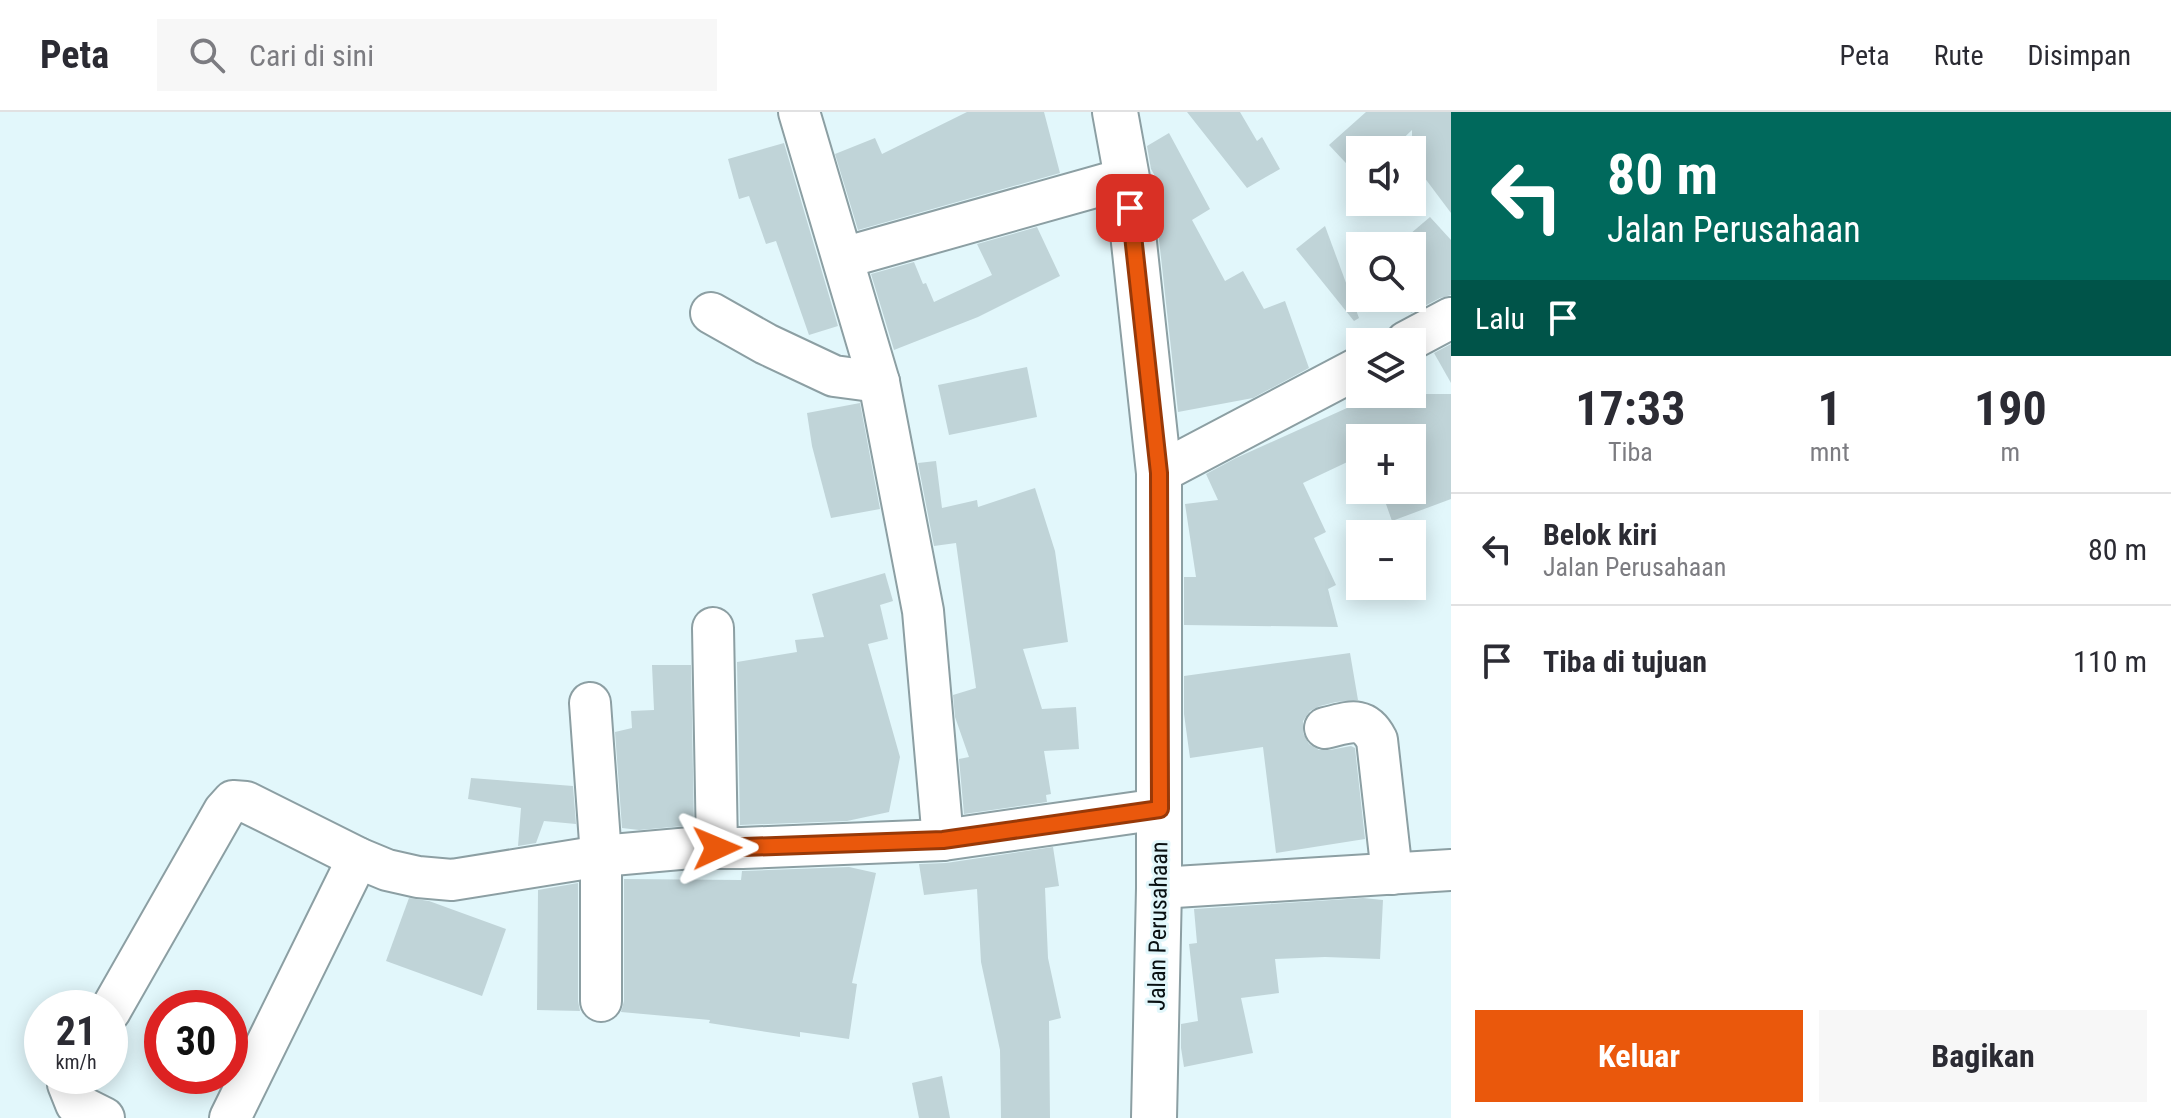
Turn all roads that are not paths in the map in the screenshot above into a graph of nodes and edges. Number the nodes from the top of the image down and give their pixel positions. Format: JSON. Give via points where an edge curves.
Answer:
{"nodes":[{"id":1,"x":799,"y":112,"type":"edge"},
{"id":2,"x":1115,"y":112,"type":"edge"},
{"id":3,"x":1127,"y":178,"type":"junction"},
{"id":4,"x":843,"y":258,"type":"junction"},
{"id":5,"x":711,"y":313,"type":"dead end"},
{"id":6,"x":1451,"y":318,"type":"edge"},
{"id":7,"x":1426,"y":331,"type":"edge"},
{"id":8,"x":1346,"y":374,"type":"edge"},
{"id":9,"x":879,"y":382,"type":"junction"},
{"id":10,"x":1159,"y":473,"type":"junction"},
{"id":11,"x":713,"y":628,"type":"dead end"},
{"id":12,"x":590,"y":703,"type":"dead end"},
{"id":13,"x":1325,"y":728,"type":"dead end"},
{"id":14,"x":1160,"y":809,"type":"junction"},
{"id":15,"x":943,"y":840,"type":"junction"},
{"id":16,"x":717,"y":848,"type":"junction"},
{"id":17,"x":601,"y":856,"type":"junction"},
{"id":18,"x":358,"y":858,"type":"junction"},
{"id":19,"x":1451,"y":870,"type":"edge"},
{"id":20,"x":1392,"y":874,"type":"junction"},
{"id":21,"x":1159,"y":888,"type":"junction"},
{"id":22,"x":122,"y":990,"type":"edge"},
{"id":23,"x":601,"y":1001,"type":"dead end"},
{"id":24,"x":72,"y":1094,"type":"edge"},
{"id":25,"x":104,"y":1118,"type":"edge"},
{"id":26,"x":230,"y":1118,"type":"edge"},
{"id":27,"x":1154,"y":1118,"type":"edge"}],
"edges":[{"from":1,"to":4,"type":"street"},
{"from":2,"to":3,"type":"main road","name":"Jalan Perusahaan"},
{"from":3,"to":4,"type":"street"},
{"from":3,"to":10,"type":"main road","name":"Jalan Perusahaan"},
{"from":4,"to":9,"type":"street"},
{"from":5,"to":9,"type":"street","via":[[834,376]]},
{"from":6,"to":7,"type":"street"},
{"from":8,"to":10,"type":"street"},
{"from":9,"to":15,"type":"street","via":[[923,611]]},
{"from":10,"to":14,"type":"main road","name":"Jalan Perusahaan"},
{"from":11,"to":16,"type":"street"},
{"from":12,"to":17,"type":"street"},
{"from":13,"to":20,"type":"street","via":[[1354,722],[1372,729]]},
{"from":14,"to":15,"type":"street"},
{"from":14,"to":21,"type":"main road","name":"Jalan Perusahaan"},
{"from":15,"to":16,"type":"street"},
{"from":16,"to":17,"type":"street"},
{"from":17,"to":18,"type":"street","via":[[452,880],[387,870]]},
{"from":17,"to":23,"type":"street"},
{"from":18,"to":22,"type":"street","via":[[246,802],[233,801]]},
{"from":18,"to":26,"type":"street"},
{"from":19,"to":20,"type":"street"},
{"from":20,"to":21,"type":"street"},
{"from":21,"to":27,"type":"main road","name":"Jalan Perusahaan"},
{"from":24,"to":25,"type":"street","via":[[76,1104]]}]}
